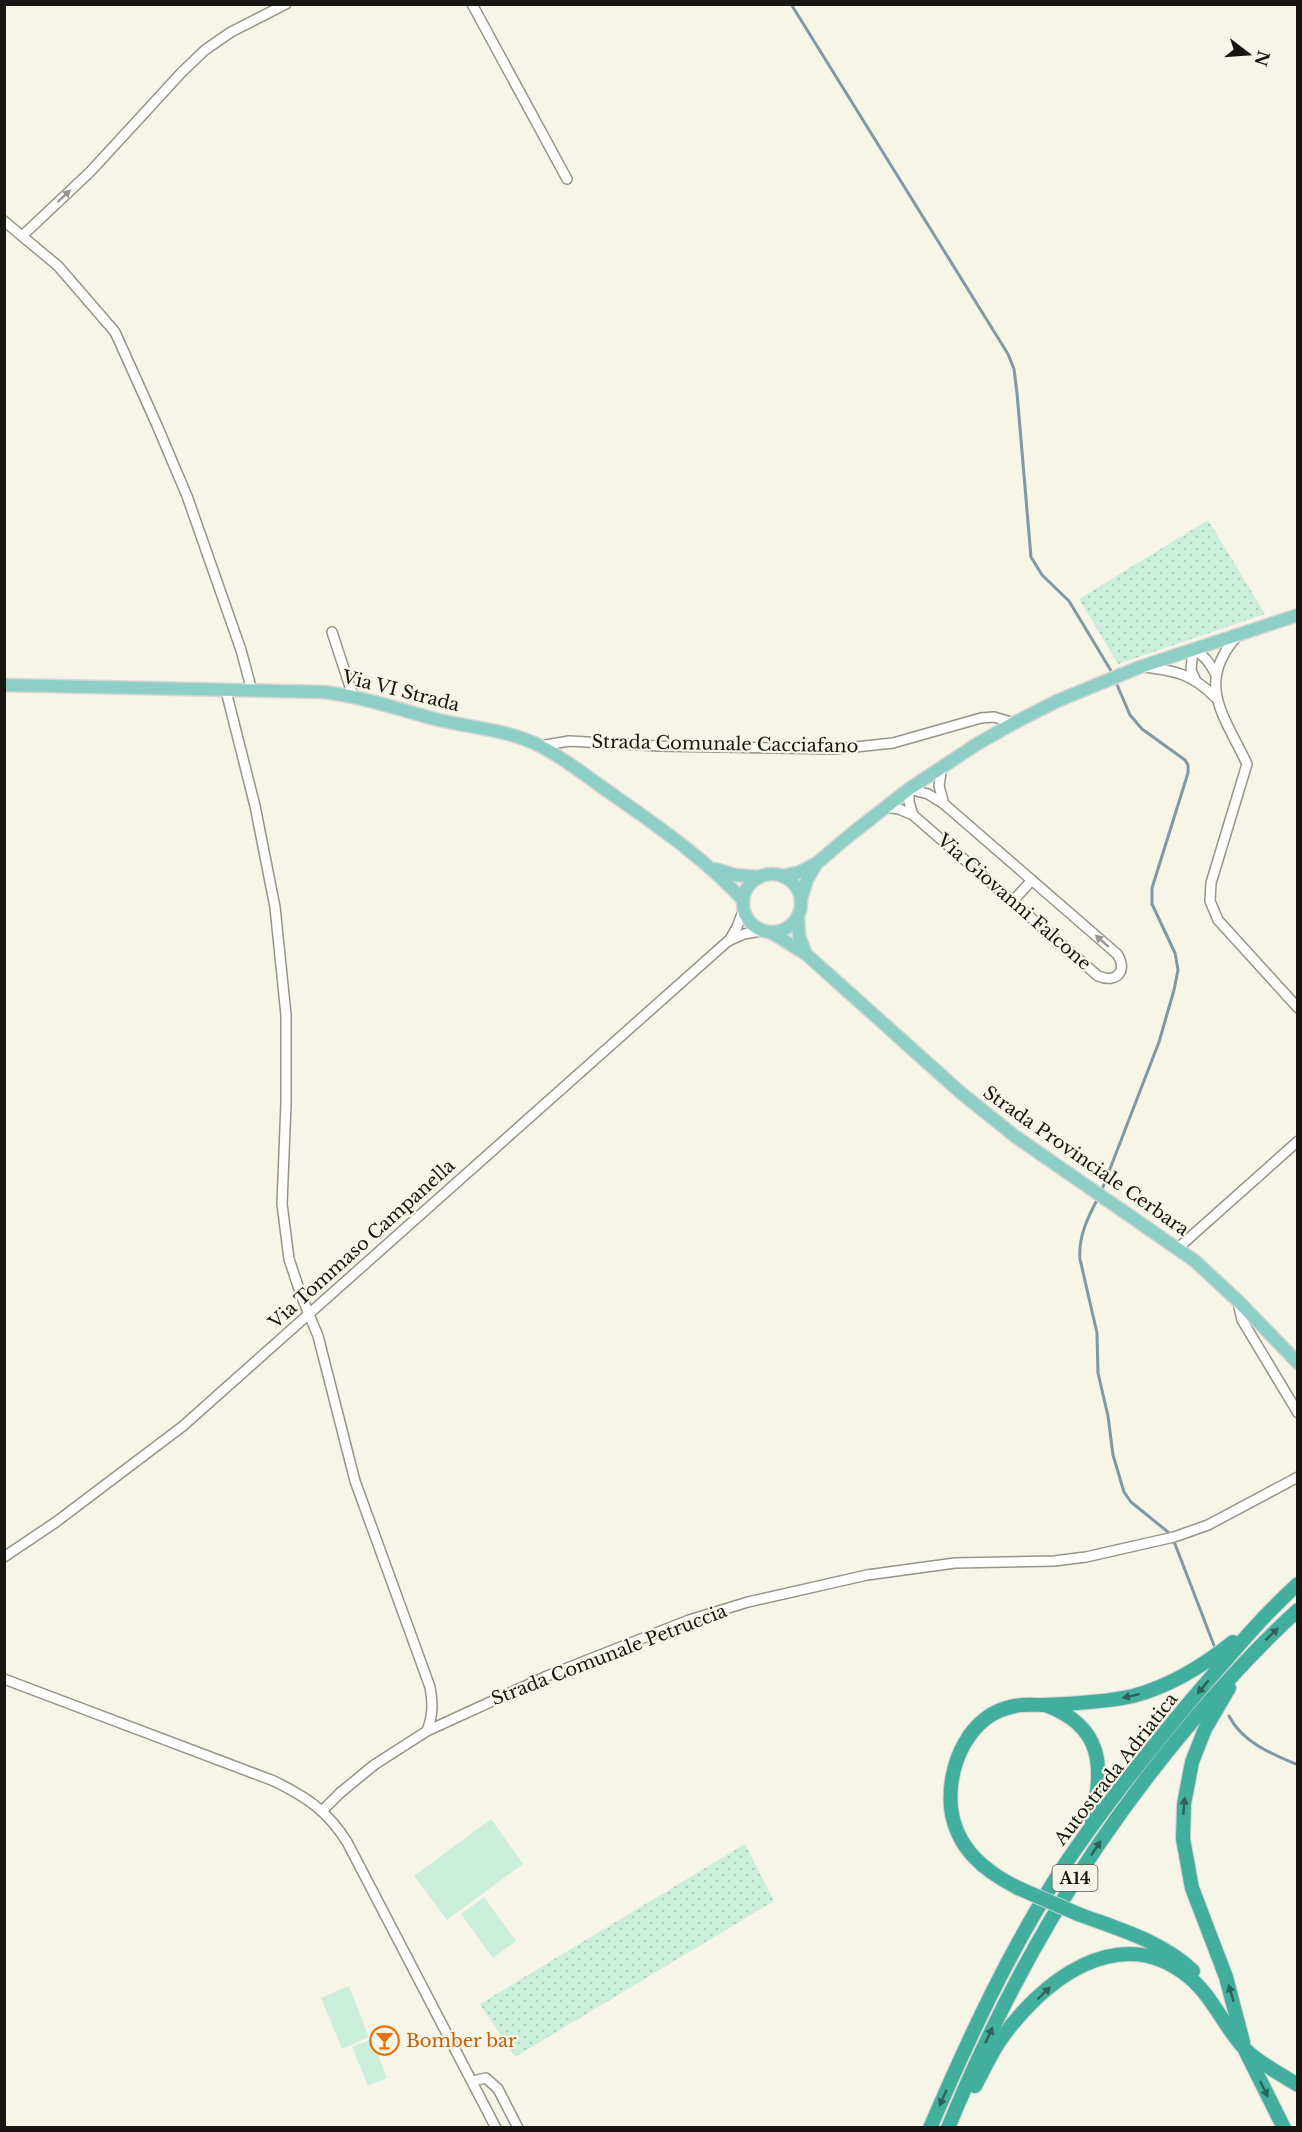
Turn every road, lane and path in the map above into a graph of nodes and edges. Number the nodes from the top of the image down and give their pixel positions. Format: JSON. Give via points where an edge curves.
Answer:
{"nodes":[{"id":1,"x":286,"y":4,"type":"edge"},
{"id":2,"x":472,"y":4,"type":"edge"},
{"id":3,"x":567,"y":179,"type":"dead end"},
{"id":4,"x":4,"y":221,"type":"edge"},
{"id":5,"x":22,"y":236,"type":"junction"},
{"id":6,"x":1298,"y":615,"type":"edge"},
{"id":7,"x":332,"y":632,"type":"dead end"},
{"id":8,"x":1238,"y":634,"type":"junction"},
{"id":9,"x":1193,"y":649,"type":"junction"},
{"id":10,"x":1140,"y":667,"type":"junction"},
{"id":11,"x":1215,"y":673,"type":"junction"},
{"id":12,"x":1196,"y":679,"type":"junction"},
{"id":13,"x":4,"y":685,"type":"edge"},
{"id":14,"x":226,"y":691,"type":"junction"},
{"id":15,"x":252,"y":691,"type":"junction"},
{"id":16,"x":353,"y":696,"type":"junction"},
{"id":17,"x":1216,"y":698,"type":"junction"},
{"id":18,"x":1014,"y":723,"type":"junction"},
{"id":19,"x":540,"y":746,"type":"junction"},
{"id":20,"x":942,"y":766,"type":"junction"},
{"id":21,"x":909,"y":789,"type":"junction"},
{"id":22,"x":944,"y":804,"type":"junction"},
{"id":23,"x":884,"y":807,"type":"junction"},
{"id":24,"x":913,"y":815,"type":"junction"},
{"id":25,"x":817,"y":863,"type":"junction"},
{"id":26,"x":711,"y":868,"type":"junction"},
{"id":27,"x":782,"y":876,"type":"junction"},
{"id":28,"x":759,"y":877,"type":"junction"},
{"id":29,"x":1032,"y":880,"type":"junction"},
{"id":30,"x":801,"y":899,"type":"junction"},
{"id":31,"x":1013,"y":901,"type":"junction"},
{"id":32,"x":743,"y":905,"type":"junction"},
{"id":33,"x":798,"y":917,"type":"junction"},
{"id":34,"x":767,"y":932,"type":"junction"},
{"id":35,"x":728,"y":942,"type":"junction"},
{"id":36,"x":806,"y":954,"type":"junction"},
{"id":37,"x":1298,"y":1008,"type":"edge"},
{"id":38,"x":1298,"y":1141,"type":"edge"},
{"id":39,"x":1178,"y":1248,"type":"junction"},
{"id":40,"x":1238,"y":1301,"type":"junction"},
{"id":41,"x":309,"y":1316,"type":"junction"},
{"id":42,"x":1298,"y":1363,"type":"edge"},
{"id":43,"x":1298,"y":1413,"type":"edge"},
{"id":44,"x":1298,"y":1477,"type":"edge"},
{"id":45,"x":4,"y":1557,"type":"edge"},
{"id":46,"x":1298,"y":1584,"type":"edge"},
{"id":47,"x":1298,"y":1610,"type":"edge"},
{"id":48,"x":1254,"y":1626,"type":"junction"},
{"id":49,"x":1248,"y":1658,"type":"junction"},
{"id":50,"x":4,"y":1679,"type":"edge"},
{"id":51,"x":1043,"y":1705,"type":"junction"},
{"id":52,"x":428,"y":1731,"type":"junction"},
{"id":53,"x":323,"y":1810,"type":"junction"},
{"id":54,"x":1091,"y":1827,"type":"junction"},
{"id":55,"x":1245,"y":2050,"type":"junction"},
{"id":56,"x":473,"y":2081,"type":"junction"},
{"id":57,"x":1298,"y":2085,"type":"edge"},
{"id":58,"x":496,"y":2127,"type":"edge"},
{"id":59,"x":518,"y":2127,"type":"edge"},
{"id":60,"x":930,"y":2127,"type":"edge"},
{"id":61,"x":948,"y":2127,"type":"edge"},
{"id":62,"x":953,"y":2127,"type":"edge"},
{"id":63,"x":1284,"y":2127,"type":"edge"}],
"edges":[{"from":5,"to":1,"type":"street","one_way":true,"via":[[90,172],[205,50]]},
{"from":2,"to":3,"type":"street"},
{"from":4,"to":5,"type":"street"},
{"from":5,"to":15,"type":"street","via":[[58,266],[115,332],[187,496]]},
{"from":6,"to":8,"type":"main road"},
{"from":7,"to":16,"type":"street"},
{"from":8,"to":9,"type":"main road"},
{"from":8,"to":11,"type":"street"},
{"from":9,"to":10,"type":"main road"},
{"from":9,"to":11,"type":"street","via":[[1210,662]]},
{"from":9,"to":12,"type":"street","via":[[1191,670]]},
{"from":10,"to":12,"type":"street"},
{"from":10,"to":18,"type":"main road"},
{"from":11,"to":17,"type":"street"},
{"from":12,"to":17,"type":"street"},
{"from":13,"to":14,"type":"main road","name":"Via VI Strada"},
{"from":14,"to":15,"type":"main road","name":"Via VI Strada"},
{"from":14,"to":41,"type":"street","via":[[275,907],[286,1015],[282,1204],[289,1259]]},
{"from":15,"to":16,"type":"main road","name":"Via VI Strada"},
{"from":16,"to":19,"type":"main road","name":"Via VI Strada","via":[[518,737]]},
{"from":17,"to":37,"type":"street","via":[[1247,764],[1211,884],[1210,901],[1218,920]]},
{"from":18,"to":19,"type":"street","name":"Strada Comunale Cacciafano","via":[[981,718],[893,743],[836,749],[569,741]]},
{"from":18,"to":20,"type":"main road"},
{"from":19,"to":26,"type":"main road","name":"Via VI Strada","via":[[668,833]]},
{"from":20,"to":21,"type":"main road"},
{"from":20,"to":22,"type":"street","name":"Via Giovanni Falcone","via":[[939,786]]},
{"from":21,"to":22,"type":"street","name":"Via Giovanni Falcone"},
{"from":21,"to":23,"type":"main road"},
{"from":21,"to":24,"type":"street"},
{"from":22,"to":29,"type":"street","name":"Via Giovanni Falcone"},
{"from":23,"to":24,"type":"street","name":"Via Giovanni Falcone"},
{"from":23,"to":25,"type":"main road"},
{"from":24,"to":31,"type":"street","name":"Via Giovanni Falcone"},
{"from":25,"to":27,"type":"main road"},
{"from":25,"to":30,"type":"main road"},
{"from":26,"to":28,"type":"main road","name":"Via VI Strada"},
{"from":26,"to":32,"type":"main road","name":"Via VI Strada"},
{"from":27,"to":28,"type":"main road"},
{"from":27,"to":30,"type":"main road","via":[[794,884]]},
{"from":28,"to":32,"type":"main road","via":[[747,887]]},
{"from":29,"to":31,"type":"street"},
{"from":31,"to":29,"type":"street","name":"Via Giovanni Falcone","one_way":true,"via":[[1098,975],[1113,979],[1119,974],[1122,967],[1117,954]]},
{"from":30,"to":33,"type":"main road"},
{"from":32,"to":34,"type":"main road","name":"Strada Provinciale Cerbara","via":[[750,923]]},
{"from":32,"to":35,"type":"street","name":"Via Tommaso Campanella"},
{"from":33,"to":34,"type":"main road","via":[[783,931]]},
{"from":33,"to":36,"type":"main road","via":[[799,936]]},
{"from":34,"to":35,"type":"street","name":"Via Tommaso Campanella","via":[[744,934]]},
{"from":34,"to":36,"type":"main road","name":"Strada Provinciale Cerbara"},
{"from":35,"to":41,"type":"street","name":"Via Tommaso Campanella"},
{"from":36,"to":39,"type":"main road","name":"Strada Provinciale Cerbara","via":[[978,1107]]},
{"from":38,"to":39,"type":"street"},
{"from":39,"to":40,"type":"main road","name":"Strada Provinciale Cerbara"},
{"from":40,"to":42,"type":"main road","name":"Strada Provinciale Cerbara"},
{"from":40,"to":43,"type":"street","via":[[1242,1320]]},
{"from":41,"to":45,"type":"street","name":"Via Tommaso Campanella","via":[[175,1432]]},
{"from":41,"to":52,"type":"street","via":[[318,1336],[355,1481],[430,1687],[433,1700]]},
{"from":44,"to":52,"type":"street","name":"Strada Comunale Petruccia","via":[[1208,1525],[1170,1538],[1054,1561],[955,1563],[867,1575],[748,1602],[689,1620],[547,1676]]},
{"from":46,"to":48,"type":"highway","name":"Autostrada Adriatica","number":"A14"},
{"from":49,"to":47,"type":"highway","name":"Autostrada Adriatica","number":"A14","one_way":true},
{"from":48,"to":51,"type":"highway","number":"A14","one_way":true,"via":[[1202,1665],[1162,1687],[1120,1698]]},
{"from":48,"to":54,"type":"highway","name":"Autostrada Adriatica","number":"A14","one_way":true},
{"from":55,"to":49,"type":"highway","number":"A14","one_way":true,"via":[[1226,1977],[1192,1888],[1183,1829],[1187,1783],[1196,1750]]},
{"from":61,"to":49,"type":"highway","name":"Autostrada Adriatica","number":"A14","one_way":true,"via":[[1008,1996],[1069,1888],[1156,1766]]},
{"from":50,"to":53,"type":"street","via":[[274,1781]]},
{"from":51,"to":54,"type":"highway","number":"A14","via":[[1080,1725],[1094,1747],[1100,1781]]},
{"from":51,"to":55,"type":"highway","number":"A14","bridge":true,"via":[[1012,1706],[994,1714],[982,1722],[963,1746],[951,1785],[951,1803],[954,1824],[966,1849],[985,1869],[1018,1888],[1149,1941],[1183,1961],[1210,1991]]},
{"from":52,"to":53,"type":"street","name":"Strada Comunale Petruccia","via":[[374,1765]]},
{"from":53,"to":56,"type":"street","via":[[347,1842]]},
{"from":54,"to":60,"type":"highway","name":"Autostrada Adriatica","number":"A14","one_way":true,"via":[[1007,1962]]},
{"from":55,"to":57,"type":"highway","number":"A14"},
{"from":62,"to":55,"type":"highway","number":"A14","one_way":true,"via":[[1013,2024],[1061,1978],[1104,1957],[1145,1956],[1179,1970],[1202,1989]]},
{"from":55,"to":63,"type":"highway","number":"A14","one_way":true},
{"from":56,"to":58,"type":"street"},
{"from":56,"to":59,"type":"street","via":[[486,2078],[498,2090]]}]}
